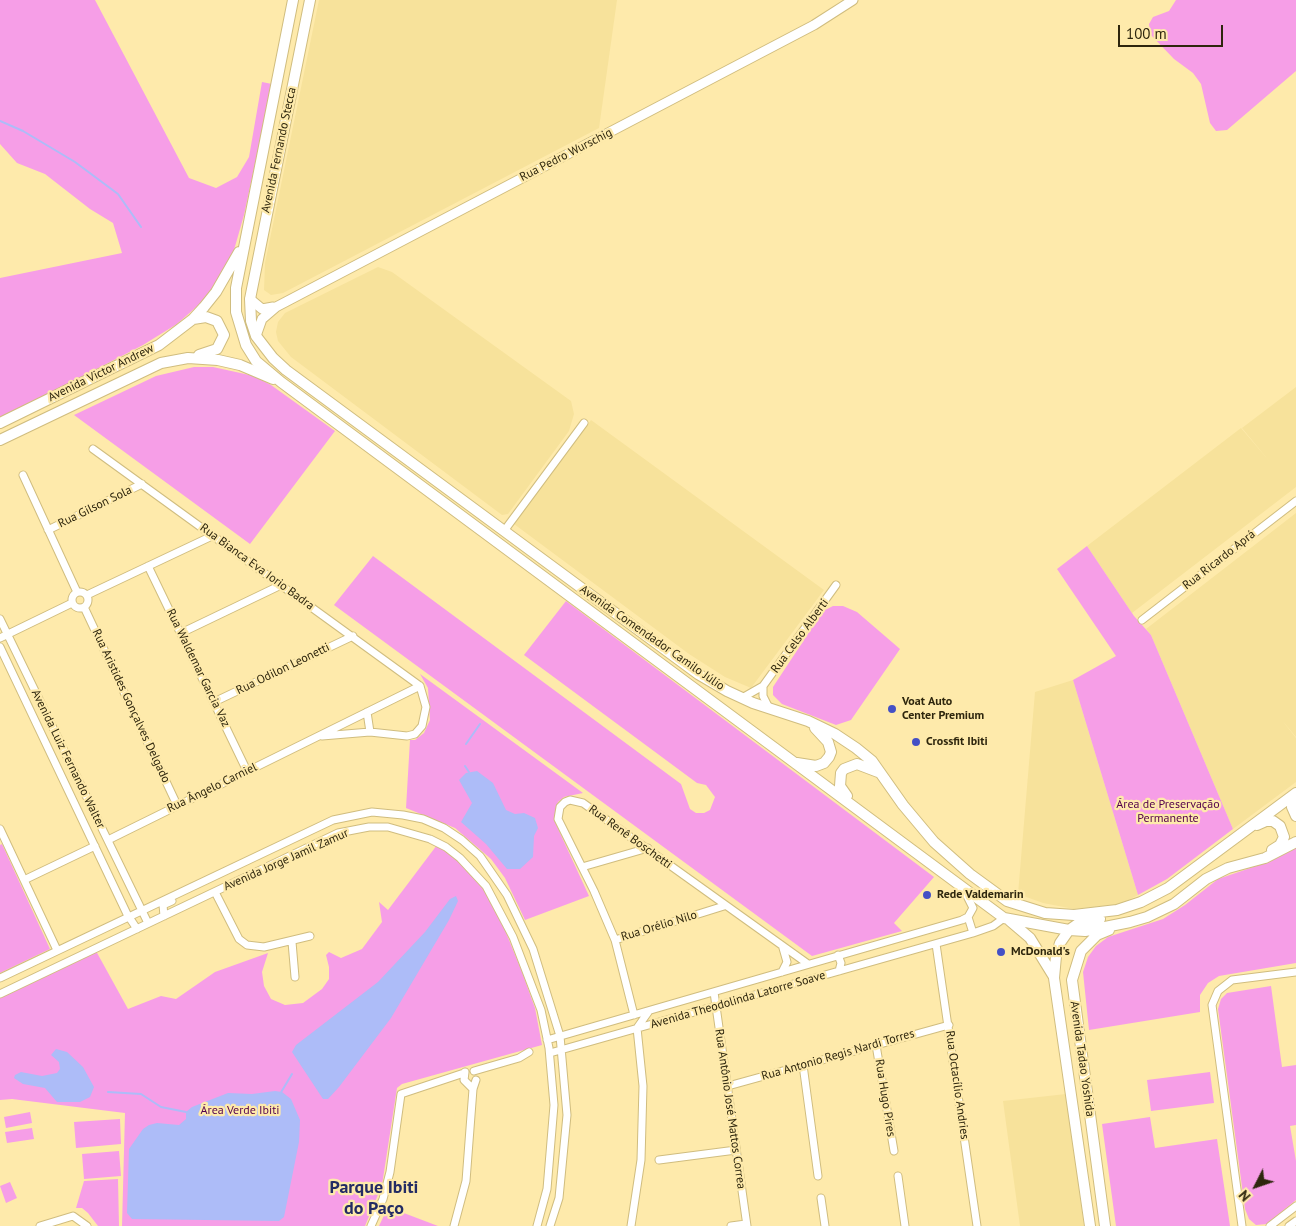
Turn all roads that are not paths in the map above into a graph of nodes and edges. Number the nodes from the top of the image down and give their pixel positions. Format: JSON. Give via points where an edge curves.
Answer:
{"nodes":[{"id":1,"x":293,"y":0,"type":"edge"},
{"id":2,"x":310,"y":0,"type":"edge"},
{"id":3,"x":853,"y":0,"type":"edge"},
{"id":4,"x":245,"y":240,"type":"junction"},
{"id":5,"x":250,"y":299,"type":"junction"},
{"id":6,"x":276,"y":307,"type":"junction"},
{"id":7,"x":193,"y":319,"type":"junction"},
{"id":8,"x":256,"y":336,"type":"junction"},
{"id":9,"x":188,"y":358,"type":"junction"},
{"id":10,"x":281,"y":382,"type":"junction"},
{"id":11,"x":0,"y":423,"type":"edge"},
{"id":12,"x":584,"y":423,"type":"dead end"},
{"id":13,"x":0,"y":440,"type":"edge"},
{"id":14,"x":93,"y":449,"type":"dead end"},
{"id":15,"x":22,"y":475,"type":"dead end"},
{"id":16,"x":142,"y":484,"type":"junction"},
{"id":17,"x":1296,"y":501,"type":"edge"},
{"id":18,"x":48,"y":530,"type":"junction"},
{"id":19,"x":504,"y":531,"type":"junction"},
{"id":20,"x":212,"y":536,"type":"junction"},
{"id":21,"x":148,"y":566,"type":"junction"},
{"id":22,"x":281,"y":585,"type":"junction"},
{"id":23,"x":836,"y":585,"type":"dead end"},
{"id":24,"x":77,"y":592,"type":"junction"},
{"id":25,"x":87,"y":595,"type":"junction"},
{"id":26,"x":72,"y":603,"type":"junction"},
{"id":27,"x":84,"y":607,"type":"junction"},
{"id":28,"x":0,"y":619,"type":"edge"},
{"id":29,"x":1142,"y":620,"type":"dead end"},
{"id":30,"x":180,"y":633,"type":"junction"},
{"id":31,"x":4,"y":636,"type":"edge"},
{"id":32,"x":353,"y":636,"type":"junction"},
{"id":33,"x":0,"y":647,"type":"edge"},
{"id":34,"x":420,"y":686,"type":"junction"},
{"id":35,"x":763,"y":686,"type":"junction"},
{"id":36,"x":742,"y":698,"type":"junction"},
{"id":37,"x":214,"y":702,"type":"junction"},
{"id":38,"x":770,"y":708,"type":"junction"},
{"id":39,"x":367,"y":712,"type":"junction"},
{"id":40,"x":808,"y":722,"type":"junction"},
{"id":41,"x":370,"y":732,"type":"junction"},
{"id":42,"x":317,"y":736,"type":"junction"},
{"id":43,"x":794,"y":762,"type":"junction"},
{"id":44,"x":247,"y":771,"type":"junction"},
{"id":45,"x":881,"y":773,"type":"junction"},
{"id":46,"x":1296,"y":793,"type":"edge"},
{"id":47,"x":1296,"y":797,"type":"edge"},
{"id":48,"x":177,"y":805,"type":"junction"},
{"id":49,"x":1296,"y":816,"type":"edge"},
{"id":50,"x":875,"y":820,"type":"junction"},
{"id":51,"x":0,"y":829,"type":"edge"},
{"id":52,"x":1248,"y":829,"type":"junction"},
{"id":53,"x":108,"y":840,"type":"junction"},
{"id":54,"x":636,"y":840,"type":"junction"},
{"id":55,"x":1296,"y":842,"type":"edge"},
{"id":56,"x":95,"y":846,"type":"junction"},
{"id":57,"x":648,"y":848,"type":"junction"},
{"id":58,"x":631,"y":853,"type":"junction"},
{"id":59,"x":1246,"y":862,"type":"junction"},
{"id":60,"x":582,"y":867,"type":"junction"},
{"id":61,"x":215,"y":875,"type":"junction"},
{"id":62,"x":946,"y":875,"type":"junction"},
{"id":63,"x":24,"y":880,"type":"junction"},
{"id":64,"x":215,"y":892,"type":"junction"},
{"id":65,"x":1151,"y":897,"type":"junction"},
{"id":66,"x":136,"y":898,"type":"junction"},
{"id":67,"x":713,"y":898,"type":"junction"},
{"id":68,"x":123,"y":905,"type":"junction"},
{"id":69,"x":724,"y":906,"type":"junction"},
{"id":70,"x":141,"y":910,"type":"junction"},
{"id":71,"x":702,"y":913,"type":"junction"},
{"id":72,"x":128,"y":916,"type":"junction"},
{"id":73,"x":164,"y":916,"type":"junction"},
{"id":74,"x":968,"y":917,"type":"junction"},
{"id":75,"x":1005,"y":918,"type":"junction"},
{"id":76,"x":1130,"y":922,"type":"junction"},
{"id":77,"x":148,"y":923,"type":"junction"},
{"id":78,"x":112,"y":924,"type":"junction"},
{"id":79,"x":137,"y":929,"type":"junction"},
{"id":80,"x":1069,"y":930,"type":"junction"},
{"id":81,"x":973,"y":933,"type":"junction"},
{"id":82,"x":310,"y":936,"type":"dead end"},
{"id":83,"x":118,"y":938,"type":"junction"},
{"id":84,"x":614,"y":940,"type":"junction"},
{"id":85,"x":292,"y":942,"type":"junction"},
{"id":86,"x":936,"y":944,"type":"junction"},
{"id":87,"x":783,"y":947,"type":"junction"},
{"id":88,"x":58,"y":950,"type":"junction"},
{"id":89,"x":850,"y":952,"type":"junction"},
{"id":90,"x":838,"y":956,"type":"junction"},
{"id":91,"x":808,"y":964,"type":"junction"},
{"id":92,"x":850,"y":968,"type":"junction"},
{"id":93,"x":838,"y":971,"type":"junction"},
{"id":94,"x":782,"y":972,"type":"junction"},
{"id":95,"x":1296,"y":972,"type":"edge"},
{"id":96,"x":295,"y":977,"type":"dead end"},
{"id":97,"x":0,"y":978,"type":"edge"},
{"id":98,"x":1054,"y":978,"type":"junction"},
{"id":99,"x":714,"y":992,"type":"junction"},
{"id":100,"x":0,"y":994,"type":"edge"},
{"id":101,"x":716,"y":1006,"type":"junction"},
{"id":102,"x":649,"y":1010,"type":"junction"},
{"id":103,"x":634,"y":1015,"type":"junction"},
{"id":104,"x":555,"y":1018,"type":"junction"},
{"id":105,"x":622,"y":1018,"type":"junction"},
{"id":106,"x":544,"y":1021,"type":"junction"},
{"id":107,"x":949,"y":1024,"type":"junction"},
{"id":108,"x":637,"y":1028,"type":"junction"},
{"id":109,"x":560,"y":1036,"type":"junction"},
{"id":110,"x":547,"y":1040,"type":"junction"},
{"id":111,"x":876,"y":1044,"type":"junction"},
{"id":112,"x":576,"y":1045,"type":"junction"},
{"id":113,"x":562,"y":1049,"type":"junction"},
{"id":114,"x":529,"y":1052,"type":"dead end"},
{"id":115,"x":550,"y":1053,"type":"junction"},
{"id":116,"x":803,"y":1065,"type":"junction"},
{"id":117,"x":563,"y":1068,"type":"junction"},
{"id":118,"x":551,"y":1070,"type":"junction"},
{"id":119,"x":475,"y":1076,"type":"junction"},
{"id":120,"x":465,"y":1078,"type":"junction"},
{"id":121,"x":728,"y":1086,"type":"junction"},
{"id":122,"x":473,"y":1090,"type":"junction"},
{"id":123,"x":736,"y":1150,"type":"junction"},
{"id":124,"x":894,"y":1151,"type":"dead end"},
{"id":125,"x":659,"y":1160,"type":"dead end"},
{"id":126,"x":818,"y":1176,"type":"dead end"},
{"id":127,"x":898,"y":1176,"type":"dead end"},
{"id":128,"x":821,"y":1198,"type":"dead end"},
{"id":129,"x":1296,"y":1206,"type":"edge"},
{"id":130,"x":1296,"y":1221,"type":"edge"},
{"id":131,"x":50,"y":1224,"type":"edge"},
{"id":132,"x":746,"y":1225,"type":"edge"},
{"id":133,"x":40,"y":1226,"type":"edge"},
{"id":134,"x":87,"y":1226,"type":"edge"},
{"id":135,"x":371,"y":1226,"type":"edge"},
{"id":136,"x":454,"y":1226,"type":"edge"},
{"id":137,"x":537,"y":1226,"type":"edge"},
{"id":138,"x":550,"y":1226,"type":"edge"},
{"id":139,"x":632,"y":1226,"type":"edge"},
{"id":140,"x":731,"y":1226,"type":"edge"},
{"id":141,"x":825,"y":1226,"type":"edge"},
{"id":142,"x":905,"y":1226,"type":"edge"},
{"id":143,"x":977,"y":1226,"type":"edge"},
{"id":144,"x":1090,"y":1226,"type":"edge"},
{"id":145,"x":1105,"y":1226,"type":"edge"},
{"id":146,"x":1242,"y":1226,"type":"edge"},
{"id":147,"x":1270,"y":1226,"type":"edge"},
{"id":148,"x":1289,"y":1226,"type":"edge"}],
"edges":[{"from":1,"to":4,"type":"main road","name":"Avenida Fernando Stecca"},
{"from":2,"to":5,"type":"main road","name":"Avenida Fernando Stecca"},
{"from":3,"to":6,"type":"street","name":"Rua Pedro Wurschig","via":[[796,34]]},
{"from":4,"to":7,"type":"main road","name":"Avenida Victor Andrew","via":[[216,292]]},
{"from":4,"to":10,"type":"main road","name":"Avenida Comendador Camilo Júlio","via":[[236,288],[239,325],[256,360]]},
{"from":5,"to":6,"type":"street","via":[[262,309]]},
{"from":5,"to":8,"type":"main road","name":"Avenida Comendador Camilo Júlio","via":[[251,321]]},
{"from":6,"to":8,"type":"street","name":"Rua Pedro Wurschig","via":[[262,319]]},
{"from":7,"to":9,"type":"main road","via":[[206,317],[217,321],[224,335],[217,349]]},
{"from":7,"to":11,"type":"main road","name":"Avenida Victor Andrew","via":[[141,355]]},
{"from":8,"to":19,"type":"main road","name":"Avenida Comendador Camilo Júlio","via":[[286,370]]},
{"from":9,"to":10,"type":"main road","name":"Avenida Victor Andrew","via":[[240,365]]},
{"from":9,"to":13,"type":"main road","name":"Avenida Victor Andrew","via":[[140,371]]},
{"from":10,"to":43,"type":"main road","name":"Avenida Comendador Camilo Júlio"},
{"from":12,"to":19,"type":"street"},
{"from":14,"to":16,"type":"street","name":"Rua Bianca Eva Iorio Badra"},
{"from":15,"to":18,"type":"street"},
{"from":16,"to":18,"type":"street","name":"Rua Gilson Sola"},
{"from":16,"to":20,"type":"street","name":"Rua Bianca Eva Iorio Badra"},
{"from":17,"to":29,"type":"street","name":"Rua Ricardo Aprá"},
{"from":18,"to":24,"type":"street"},
{"from":19,"to":36,"type":"main road","name":"Avenida Comendador Camilo Júlio","via":[[698,674]]},
{"from":20,"to":21,"type":"street"},
{"from":20,"to":22,"type":"street","name":"Rua Bianca Eva Iorio Badra"},
{"from":21,"to":25,"type":"street"},
{"from":21,"to":30,"type":"street","name":"Rua Waldemar Garcia Vaz"},
{"from":22,"to":30,"type":"street"},
{"from":22,"to":32,"type":"street","name":"Rua Bianca Eva Iorio Badra"},
{"from":23,"to":35,"type":"street","name":"Rua Celso Alberti"},
{"from":24,"to":25,"type":"street"},
{"from":24,"to":26,"type":"street"},
{"from":25,"to":27,"type":"street","via":[[88,603]]},
{"from":26,"to":27,"type":"street","via":[[76,607]]},
{"from":26,"to":31,"type":"street"},
{"from":27,"to":48,"type":"street","name":"Rua Aristides Gonçalves Delgado"},
{"from":28,"to":31,"type":"street","name":"Avenida Luiz Fernando Walter"},
{"from":30,"to":37,"type":"street","name":"Rua Waldemar Garcia Vaz"},
{"from":31,"to":53,"type":"street","name":"Avenida Luiz Fernando Walter"},
{"from":32,"to":34,"type":"street","name":"Rua Bianca Eva Iorio Badra"},
{"from":32,"to":37,"type":"street","name":"Rua Odilon Leonetti"},
{"from":33,"to":56,"type":"street","name":"Avenida Luiz Fernando Walter"},
{"from":34,"to":39,"type":"street","name":"Rua Ângelo Carniel"},
{"from":34,"to":41,"type":"street","name":"Rua Ângelo Carniel","via":[[426,707],[419,732],[407,736]]},
{"from":35,"to":36,"type":"street","name":"Rua Celso Alberti"},
{"from":35,"to":38,"type":"street","name":"Rua Celso Alberti","via":[[763,696]]},
{"from":36,"to":38,"type":"main road","name":"Avenida Comendador Camilo Júlio"},
{"from":37,"to":44,"type":"street","name":"Rua Waldemar Garcia Vaz"},
{"from":38,"to":40,"type":"main road","name":"Avenida Comendador Camilo Júlio"},
{"from":39,"to":41,"type":"street"},
{"from":39,"to":42,"type":"street","name":"Rua Ângelo Carniel"},
{"from":40,"to":43,"type":"main road","via":[[825,737],[831,752],[821,764]]},
{"from":40,"to":45,"type":"main road","name":"Avenida Comendador Camilo Júlio","via":[[856,748]]},
{"from":41,"to":42,"type":"street","name":"Rua Ângelo Carniel"},
{"from":42,"to":44,"type":"street","name":"Rua Ângelo Carniel"},
{"from":43,"to":50,"type":"main road","name":"Avenida Comendador Camilo Júlio"},
{"from":44,"to":48,"type":"street","name":"Rua Ângelo Carniel"},
{"from":45,"to":50,"type":"main road","via":[[857,764],[844,769],[840,778],[843,792]]},
{"from":45,"to":65,"type":"main road","name":"Avenida Comendador Camilo Júlio","via":[[934,842],[976,879],[1007,900],[1045,913],[1074,915],[1117,910]]},
{"from":46,"to":52,"type":"main road","name":"Avenida Comendador Camilo Júlio"},
{"from":47,"to":49,"type":"main road","via":[[1292,807]]},
{"from":48,"to":53,"type":"street","name":"Rua Ângelo Carniel"},
{"from":50,"to":62,"type":"main road","name":"Avenida Comendador Camilo Júlio"},
{"from":51,"to":63,"type":"street"},
{"from":52,"to":59,"type":"main road","via":[[1266,820],[1273,821],[1280,826],[1284,837],[1280,845]]},
{"from":52,"to":65,"type":"main road","name":"Avenida Comendador Camilo Júlio"},
{"from":53,"to":66,"type":"street","name":"Avenida Luiz Fernando Walter"},
{"from":54,"to":57,"type":"street","name":"Rua Renê Boschetti"},
{"from":54,"to":58,"type":"street","via":[[637,846]]},
{"from":54,"to":60,"type":"street","name":"Rua Renê Boschetti","via":[[583,802],[565,802],[560,807],[558,819]]},
{"from":55,"to":59,"type":"main road","name":"Avenida Comendador Camilo Júlio","via":[[1272,856]]},
{"from":56,"to":63,"type":"street"},
{"from":56,"to":68,"type":"street","name":"Avenida Luiz Fernando Walter"},
{"from":57,"to":58,"type":"street"},
{"from":57,"to":67,"type":"street","name":"Rua Renê Boschetti"},
{"from":58,"to":60,"type":"street"},
{"from":59,"to":76,"type":"main road","name":"Avenida Comendador Camilo Júlio","via":[[1206,879],[1174,904]]},
{"from":60,"to":84,"type":"street","name":"Rua Renê Boschetti"},
{"from":61,"to":70,"type":"street","name":"Avenida Jorge Jamil Zamur"},
{"from":61,"to":73,"type":"street","name":"Avenida Jorge Jamil Zamur","via":[[198,888],[163,905]]},
{"from":61,"to":104,"type":"street","name":"Avenida Jorge Jamil Zamur","via":[[333,820],[353,814],[372,812],[423,819],[462,840],[480,856],[504,889],[533,949]]},
{"from":62,"to":74,"type":"street","name":"Avenida Comendador Camilo Júlio","via":[[969,897],[973,908]]},
{"from":62,"to":75,"type":"main road","name":"Avenida Comendador Camilo Júlio"},
{"from":63,"to":88,"type":"street"},
{"from":64,"to":73,"type":"street","name":"Avenida Jorge Jamil Zamur"},
{"from":64,"to":85,"type":"street","via":[[239,939],[247,945],[264,947]]},
{"from":64,"to":106,"type":"street","name":"Avenida Jorge Jamil Zamur","via":[[353,829],[388,827],[430,838],[460,858],[486,886],[513,937]]},
{"from":65,"to":80,"type":"main road","via":[[1132,909],[1078,923]]},
{"from":66,"to":68,"type":"street"},
{"from":66,"to":70,"type":"street","name":"Avenida Luiz Fernando Walter"},
{"from":67,"to":69,"type":"street","name":"Rua Renê Boschetti"},
{"from":67,"to":71,"type":"street","name":"Rua Orélio Nilo"},
{"from":68,"to":72,"type":"street","name":"Avenida Luiz Fernando Walter"},
{"from":69,"to":71,"type":"street","name":"Rua Orélio Nilo"},
{"from":69,"to":87,"type":"street","name":"Rua Renê Boschetti"},
{"from":70,"to":72,"type":"street","name":"Avenida Jorge Jamil Zamur"},
{"from":70,"to":77,"type":"street","name":"Avenida Luiz Fernando Walter"},
{"from":71,"to":84,"type":"street","name":"Rua Orélio Nilo"},
{"from":72,"to":78,"type":"street","name":"Avenida Jorge Jamil Zamur"},
{"from":72,"to":79,"type":"street","name":"Avenida Luiz Fernando Walter"},
{"from":73,"to":77,"type":"street","name":"Avenida Jorge Jamil Zamur"},
{"from":74,"to":81,"type":"street"},
{"from":74,"to":89,"type":"street","name":"Avenida Theodolinda Latorre Soave"},
{"from":75,"to":80,"type":"main road","name":"Avenida Comendador Camilo Júlio"},
{"from":75,"to":81,"type":"street","name":"Avenida Theodolinda Latorre Soave"},
{"from":75,"to":98,"type":"main road","name":"Avenida Tadao Yoshida","via":[[1030,938]]},
{"from":76,"to":80,"type":"main road","name":"Avenida Comendador Camilo Júlio","via":[[1085,931]]},
{"from":76,"to":145,"type":"main road","name":"Avenida Tadao Yoshida","via":[[1103,932],[1088,943],[1081,951],[1072,980]]},
{"from":77,"to":79,"type":"street","name":"Avenida Jorge Jamil Zamur"},
{"from":78,"to":83,"type":"street"},
{"from":78,"to":88,"type":"street","name":"Avenida Jorge Jamil Zamur"},
{"from":79,"to":83,"type":"street","name":"Avenida Jorge Jamil Zamur"},
{"from":80,"to":98,"type":"main road","name":"Avenida Tadao Yoshida","via":[[1060,943]]},
{"from":81,"to":86,"type":"street","name":"Avenida Theodolinda Latorre Soave"},
{"from":82,"to":85,"type":"street"},
{"from":83,"to":100,"type":"street","name":"Avenida Jorge Jamil Zamur"},
{"from":84,"to":103,"type":"street","name":"Rua Renê Boschetti"},
{"from":85,"to":96,"type":"street"},
{"from":86,"to":92,"type":"street","name":"Avenida Theodolinda Latorre Soave"},
{"from":86,"to":107,"type":"street","name":"Rua Octacílio Andries"},
{"from":87,"to":91,"type":"street","name":"Rua Renê Boschetti"},
{"from":87,"to":94,"type":"street","via":[[787,962]]},
{"from":88,"to":97,"type":"street","name":"Avenida Jorge Jamil Zamur"},
{"from":89,"to":90,"type":"street","name":"Avenida Theodolinda Latorre Soave"},
{"from":89,"to":92,"type":"street","via":[[845,959]]},
{"from":90,"to":91,"type":"street","name":"Avenida Theodolinda Latorre Soave"},
{"from":90,"to":93,"type":"street","name":"Avenida Theodolinda Latorre Soave","via":[[841,963]]},
{"from":91,"to":94,"type":"street","name":"Avenida Theodolinda Latorre Soave"},
{"from":92,"to":93,"type":"street","name":"Avenida Theodolinda Latorre Soave"},
{"from":93,"to":101,"type":"street","name":"Avenida Theodolinda Latorre Soave"},
{"from":94,"to":99,"type":"street","name":"Avenida Theodolinda Latorre Soave"},
{"from":95,"to":146,"type":"street","via":[[1232,980],[1218,991],[1212,1004]]},
{"from":98,"to":144,"type":"main road","name":"Avenida Tadao Yoshida"},
{"from":99,"to":101,"type":"street","name":"Rua Antônio José Mattos Correa"},
{"from":99,"to":102,"type":"street","name":"Avenida Theodolinda Latorre Soave"},
{"from":101,"to":108,"type":"street","name":"Avenida Theodolinda Latorre Soave"},
{"from":101,"to":121,"type":"street","name":"Rua Antônio José Mattos Correa"},
{"from":102,"to":103,"type":"street","name":"Avenida Theodolinda Latorre Soave"},
{"from":102,"to":108,"type":"street","name":"Avenida Theodolinda Latorre Soave"},
{"from":103,"to":105,"type":"street","name":"Avenida Theodolinda Latorre Soave"},
{"from":104,"to":106,"type":"street"},
{"from":104,"to":109,"type":"street","name":"Avenida Jorge Jamil Zamur"},
{"from":105,"to":109,"type":"street","name":"Avenida Theodolinda Latorre Soave"},
{"from":105,"to":112,"type":"street","name":"Avenida Theodolinda Latorre Soave","via":[[611,1026],[574,1037]]},
{"from":106,"to":110,"type":"street","name":"Avenida Jorge Jamil Zamur"},
{"from":107,"to":111,"type":"street","name":"Rua Antonio Regis Nardi Torres"},
{"from":107,"to":143,"type":"street","name":"Rua Octacílio Andries"},
{"from":108,"to":112,"type":"street","name":"Avenida Theodolinda Latorre Soave"},
{"from":108,"to":139,"type":"street","via":[[643,1096],[641,1160]]},
{"from":109,"to":110,"type":"street","name":"Avenida Theodolinda Latorre Soave"},
{"from":109,"to":113,"type":"street","name":"Avenida Jorge Jamil Zamur"},
{"from":110,"to":115,"type":"street","name":"Avenida Jorge Jamil Zamur"},
{"from":111,"to":116,"type":"street","name":"Rua Antonio Regis Nardi Torres"},
{"from":111,"to":124,"type":"street","name":"Rua Hugo Pires"},
{"from":112,"to":113,"type":"street","name":"Avenida Theodolinda Latorre Soave"},
{"from":113,"to":115,"type":"street","name":"Avenida Theodolinda Latorre Soave"},
{"from":113,"to":117,"type":"street","name":"Avenida Jorge Jamil Zamur"},
{"from":114,"to":119,"type":"street","via":[[485,1068]]},
{"from":115,"to":118,"type":"street","name":"Avenida Jorge Jamil Zamur"},
{"from":116,"to":121,"type":"street","name":"Rua Antonio Regis Nardi Torres"},
{"from":116,"to":126,"type":"street"},
{"from":117,"to":118,"type":"street"},
{"from":117,"to":138,"type":"street","name":"Avenida Jorge Jamil Zamur","via":[[567,1115],[559,1198]]},
{"from":118,"to":137,"type":"street","name":"Avenida Jorge Jamil Zamur","via":[[554,1106],[547,1189]]},
{"from":119,"to":120,"type":"street","via":[[470,1083]]},
{"from":119,"to":120,"type":"street","via":[[470,1070]]},
{"from":119,"to":122,"type":"street"},
{"from":120,"to":122,"type":"street"},
{"from":120,"to":135,"type":"street","via":[[455,1077],[404,1092],[399,1098],[390,1172]]},
{"from":121,"to":123,"type":"street","name":"Rua Antônio José Mattos Correa"},
{"from":122,"to":136,"type":"street","via":[[466,1181]]},
{"from":123,"to":125,"type":"street"},
{"from":123,"to":132,"type":"street","name":"Rua Antônio José Mattos Correa"},
{"from":127,"to":142,"type":"street"},
{"from":128,"to":141,"type":"street"},
{"from":129,"to":147,"type":"street"},
{"from":130,"to":148,"type":"street"},
{"from":131,"to":133,"type":"street"},
{"from":131,"to":134,"type":"street","via":[[66,1217],[78,1218]]},
{"from":132,"to":140,"type":"street"}]}
